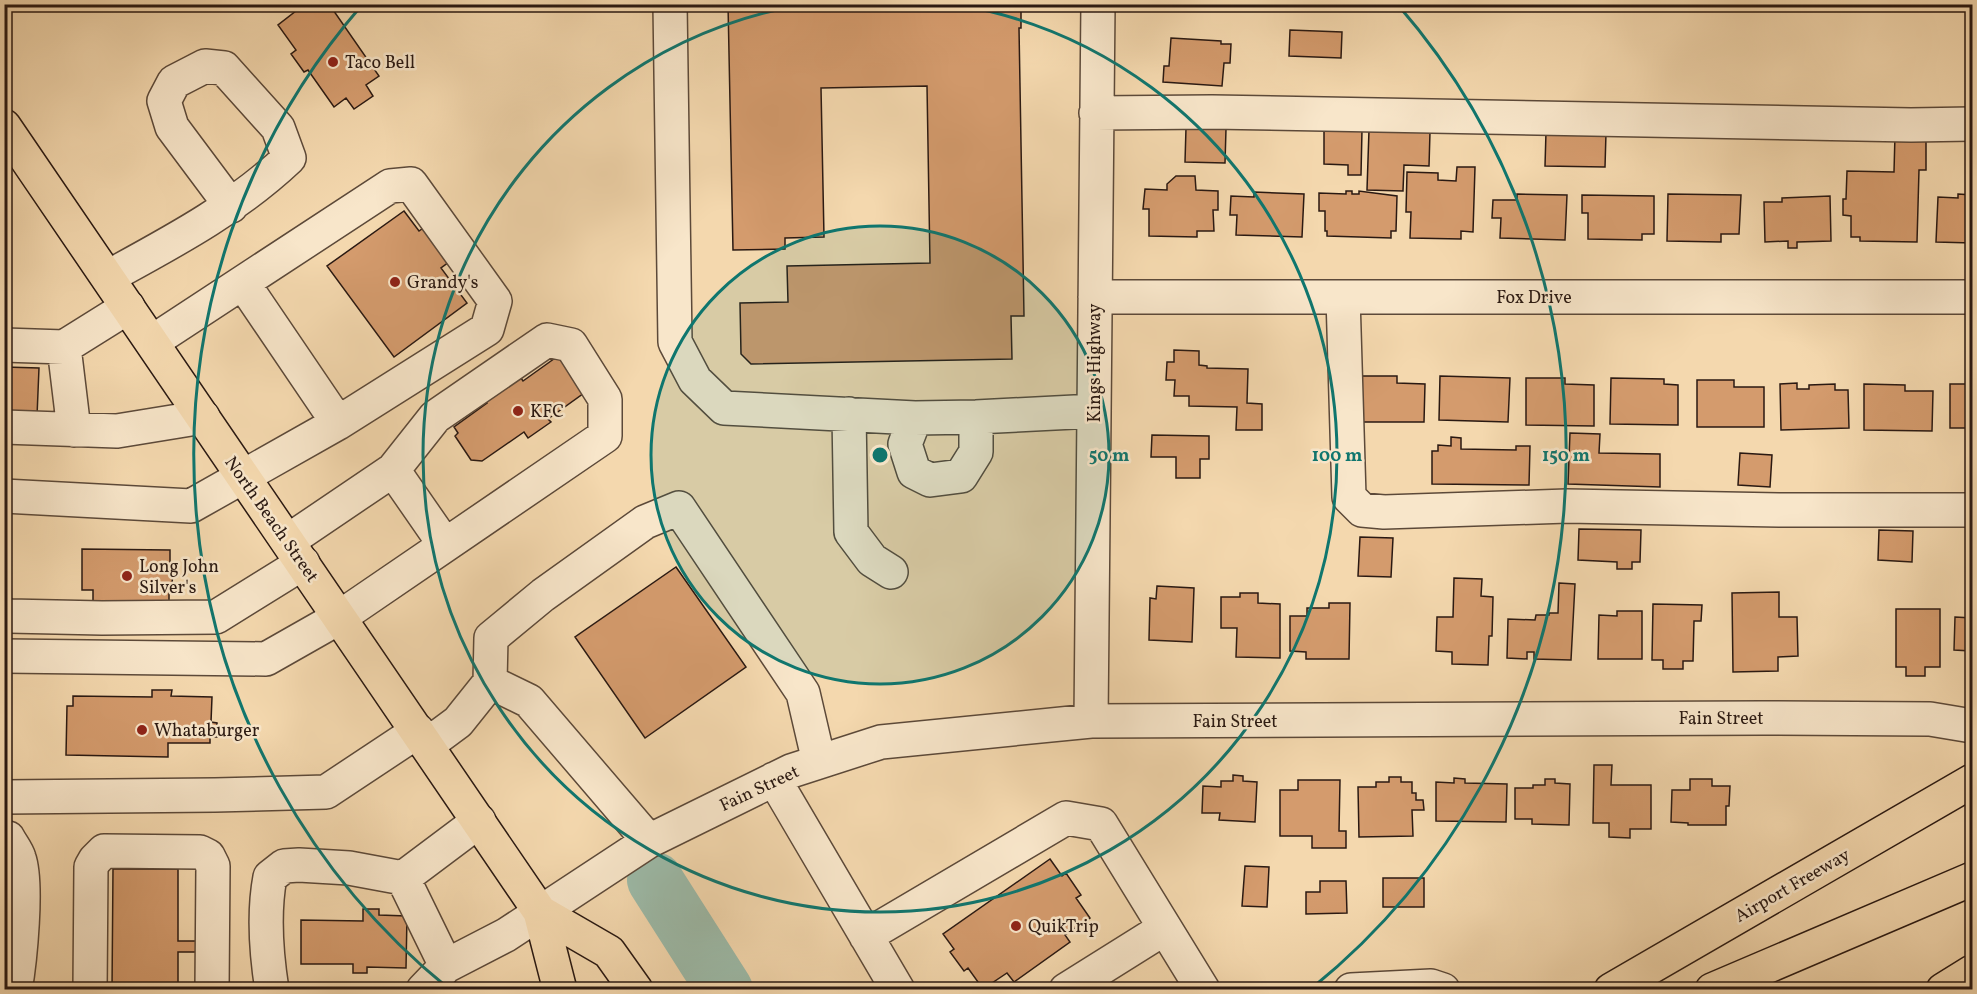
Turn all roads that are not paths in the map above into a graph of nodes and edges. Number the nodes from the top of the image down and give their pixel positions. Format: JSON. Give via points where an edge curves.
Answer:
{"nodes":[{"id":1,"x":670,"y":4,"type":"edge"},
{"id":2,"x":1098,"y":4,"type":"edge"},
{"id":3,"x":1096,"y":113,"type":"junction"},
{"id":4,"x":1972,"y":124,"type":"edge"},
{"id":5,"x":4,"y":126,"type":"edge"},
{"id":6,"x":231,"y":206,"type":"dead end"},
{"id":7,"x":108,"y":277,"type":"junction"},
{"id":8,"x":243,"y":283,"type":"junction"},
{"id":9,"x":1095,"y":297,"type":"junction"},
{"id":10,"x":1343,"y":297,"type":"junction"},
{"id":11,"x":1972,"y":297,"type":"edge"},
{"id":12,"x":128,"y":307,"type":"junction"},
{"id":13,"x":153,"y":342,"type":"junction"},
{"id":14,"x":4,"y":345,"type":"edge"},
{"id":15,"x":64,"y":346,"type":"junction"},
{"id":16,"x":1094,"y":411,"type":"junction"},
{"id":17,"x":849,"y":414,"type":"junction"},
{"id":18,"x":203,"y":417,"type":"junction"},
{"id":19,"x":976,"y":417,"type":"junction"},
{"id":20,"x":915,"y":418,"type":"junction"},
{"id":21,"x":338,"y":423,"type":"junction"},
{"id":22,"x":4,"y":428,"type":"edge"},
{"id":23,"x":74,"y":430,"type":"junction"},
{"id":24,"x":393,"y":470,"type":"junction"},
{"id":25,"x":243,"y":477,"type":"junction"},
{"id":26,"x":4,"y":496,"type":"edge"},
{"id":27,"x":1972,"y":510,"type":"edge"},
{"id":28,"x":445,"y":545,"type":"junction"},
{"id":29,"x":296,"y":552,"type":"junction"},
{"id":30,"x":891,"y":572,"type":"dead end"},
{"id":31,"x":4,"y":614,"type":"edge"},
{"id":32,"x":340,"y":617,"type":"junction"},
{"id":33,"x":4,"y":656,"type":"edge"},
{"id":34,"x":490,"y":682,"type":"junction"},
{"id":35,"x":1091,"y":721,"type":"junction"},
{"id":36,"x":1972,"y":726,"type":"edge"},
{"id":37,"x":423,"y":738,"type":"junction"},
{"id":38,"x":819,"y":762,"type":"junction"},
{"id":39,"x":774,"y":780,"type":"junction"},
{"id":40,"x":1972,"y":781,"type":"edge"},
{"id":41,"x":4,"y":797,"type":"edge"},
{"id":42,"x":479,"y":820,"type":"junction"},
{"id":43,"x":4,"y":837,"type":"edge"},
{"id":44,"x":649,"y":841,"type":"junction"},
{"id":45,"x":403,"y":878,"type":"junction"},
{"id":46,"x":1972,"y":879,"type":"edge"},
{"id":47,"x":540,"y":912,"type":"junction"},
{"id":48,"x":1165,"y":928,"type":"junction"},
{"id":49,"x":866,"y":936,"type":"junction"},
{"id":50,"x":446,"y":966,"type":"junction"},
{"id":51,"x":1972,"y":972,"type":"edge"},
{"id":52,"x":15,"y":990,"type":"edge"},
{"id":53,"x":90,"y":990,"type":"edge"},
{"id":54,"x":212,"y":990,"type":"edge"},
{"id":55,"x":272,"y":990,"type":"edge"},
{"id":56,"x":423,"y":990,"type":"edge"},
{"id":57,"x":560,"y":990,"type":"edge"},
{"id":58,"x":636,"y":990,"type":"edge"},
{"id":59,"x":898,"y":990,"type":"edge"},
{"id":60,"x":1066,"y":990,"type":"edge"},
{"id":61,"x":1203,"y":990,"type":"edge"},
{"id":62,"x":1351,"y":990,"type":"edge"},
{"id":63,"x":1443,"y":990,"type":"edge"},
{"id":64,"x":1611,"y":990,"type":"edge"},
{"id":65,"x":1712,"y":990,"type":"edge"},
{"id":66,"x":1942,"y":990,"type":"edge"}],
"edges":[{"from":1,"to":17,"type":"street","via":[[675,342],[695,380],[724,408]]},
{"from":2,"to":3,"type":"street","name":"Kings Highway"},
{"from":3,"to":4,"type":"street"},
{"from":3,"to":9,"type":"street","name":"Kings Highway"},
{"from":5,"to":7,"type":"main road","name":"North Beach Street"},
{"from":6,"to":7,"type":"street"},
{"from":7,"to":12,"type":"main road","name":"North Beach Street"},
{"from":8,"to":13,"type":"street"},
{"from":8,"to":21,"type":"street"},
{"from":8,"to":21,"type":"street","via":[[390,186],[411,184],[495,302],[487,329]]},
{"from":9,"to":10,"type":"street","name":"Fox Drive"},
{"from":9,"to":16,"type":"street","name":"Kings Highway"},
{"from":10,"to":11,"type":"street","name":"Fox Drive"},
{"from":10,"to":27,"type":"street","via":[[1349,497],[1362,510],[1567,506]]},
{"from":12,"to":13,"type":"main road","name":"North Beach Street"},
{"from":12,"to":15,"type":"street"},
{"from":13,"to":18,"type":"main road","name":"North Beach Street"},
{"from":14,"to":15,"type":"street"},
{"from":15,"to":23,"type":"street"},
{"from":16,"to":19,"type":"street"},
{"from":16,"to":35,"type":"street","name":"Kings Highway"},
{"from":17,"to":20,"type":"street"},
{"from":17,"to":30,"type":"street","via":[[851,532],[872,561]]},
{"from":18,"to":23,"type":"street","via":[[117,431]]},
{"from":18,"to":25,"type":"main road","name":"North Beach Street"},
{"from":19,"to":20,"type":"street"},
{"from":19,"to":20,"type":"street","via":[[976,452],[961,476],[930,480],[914,472],[904,444]]},
{"from":21,"to":25,"type":"street"},
{"from":22,"to":23,"type":"street"},
{"from":24,"to":28,"type":"street"},
{"from":24,"to":28,"type":"street","via":[[435,417],[547,340],[571,345],[605,399],[605,436]]},
{"from":24,"to":29,"type":"street"},
{"from":25,"to":26,"type":"street","via":[[191,506]]},
{"from":25,"to":29,"type":"main road","name":"North Beach Street"},
{"from":28,"to":32,"type":"street"},
{"from":29,"to":31,"type":"street","via":[[216,617]]},
{"from":29,"to":32,"type":"main road","name":"North Beach Street"},
{"from":32,"to":33,"type":"street","via":[[266,659]]},
{"from":32,"to":37,"type":"main road","name":"North Beach Street"},
{"from":34,"to":37,"type":"street","via":[[458,722]]},
{"from":34,"to":38,"type":"street","via":[[491,638],[543,595],[645,522],[679,508],[803,693]]},
{"from":34,"to":44,"type":"street","via":[[529,701]]},
{"from":35,"to":36,"type":"street","name":"Fain Street","via":[[1774,718],[1930,719]]},
{"from":35,"to":38,"type":"street","name":"Fain Street","via":[[881,742]]},
{"from":37,"to":41,"type":"street","via":[[326,792]]},
{"from":37,"to":42,"type":"main road","name":"North Beach Street"},
{"from":38,"to":39,"type":"street","name":"Fain Street"},
{"from":39,"to":44,"type":"street","name":"Fain Street"},
{"from":39,"to":49,"type":"street"},
{"from":40,"to":64,"type":"main road","name":"Airport Freeway"},
{"from":42,"to":45,"type":"street"},
{"from":42,"to":47,"type":"main road","name":"North Beach Street"},
{"from":43,"to":52,"type":"street","via":[[19,858],[23,878]]},
{"from":44,"to":47,"type":"street","name":"Fain Street"},
{"from":45,"to":50,"type":"street"},
{"from":45,"to":55,"type":"street","via":[[349,868],[299,865],[284,866],[270,877],[266,897]]},
{"from":46,"to":65,"type":"main road"},
{"from":47,"to":50,"type":"street","name":"Fain Street","via":[[506,935]]},
{"from":47,"to":57,"type":"main road","name":"North Beach Street"},
{"from":47,"to":58,"type":"main road","name":"North Beach Street","via":[[609,952]]},
{"from":48,"to":49,"type":"street","via":[[1101,824],[1066,818]]},
{"from":48,"to":60,"type":"street"},
{"from":48,"to":61,"type":"street"},
{"from":49,"to":59,"type":"street"},
{"from":50,"to":56,"type":"street","name":"Fain Street"},
{"from":51,"to":66,"type":"main road"},
{"from":53,"to":54,"type":"street","via":[[91,867],[104,852],[200,852],[208,856],[213,866]]},
{"from":62,"to":63,"type":"street","via":[[1431,986]]}]}
